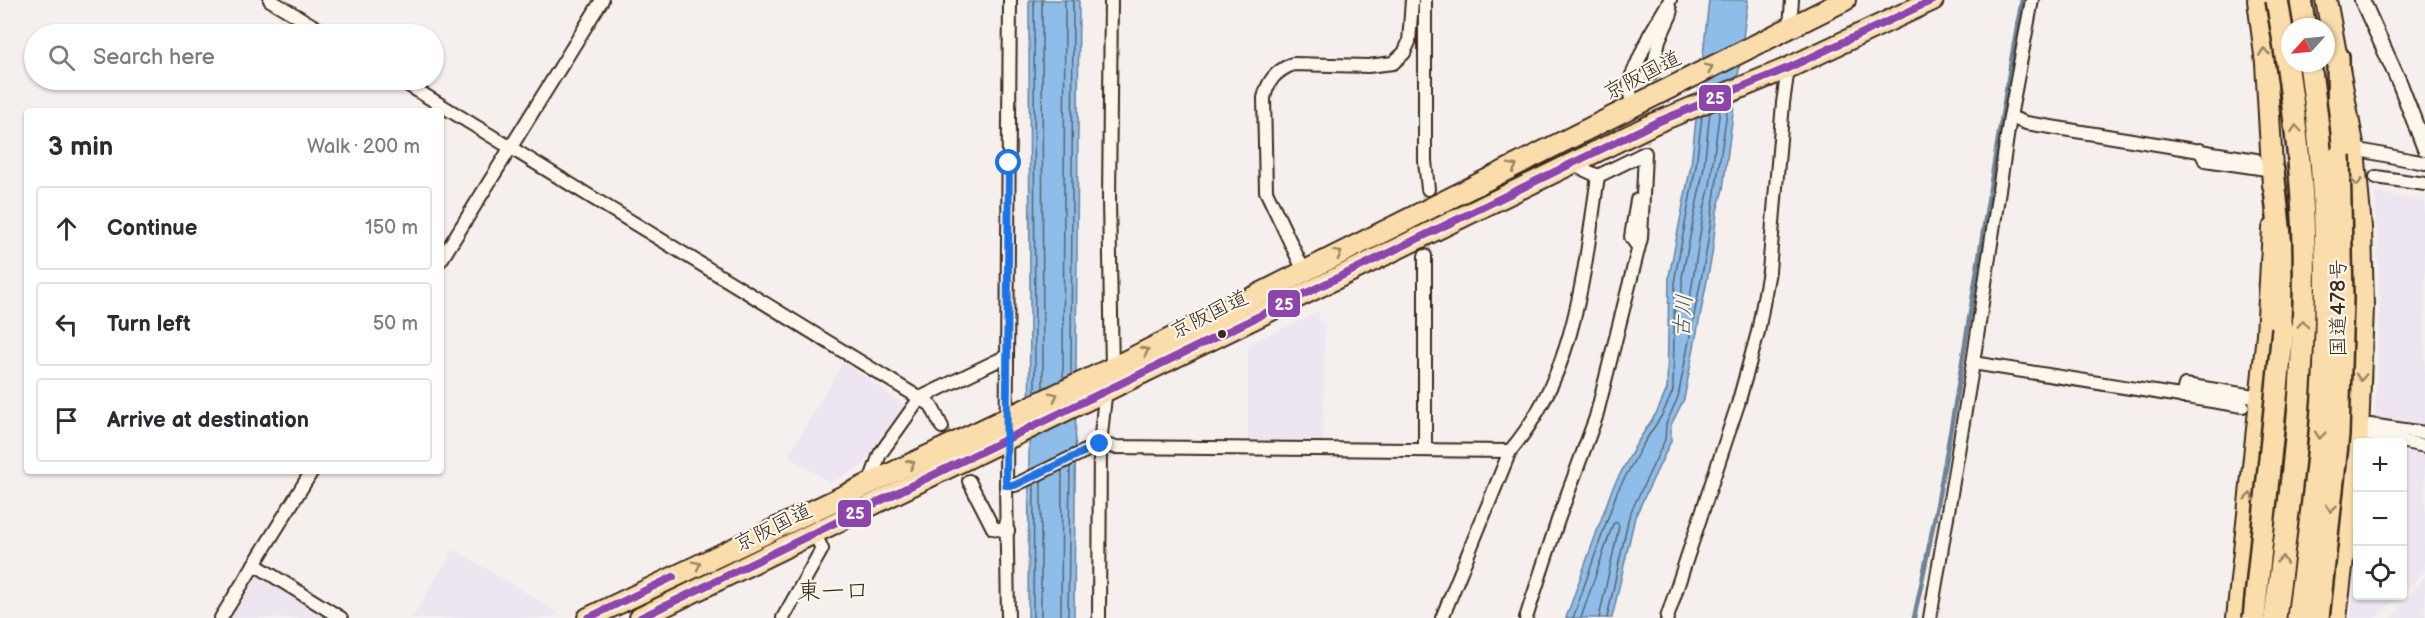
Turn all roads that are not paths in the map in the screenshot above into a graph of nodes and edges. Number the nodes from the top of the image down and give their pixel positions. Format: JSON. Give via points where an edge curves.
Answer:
{"nodes":[{"id":1,"x":270,"y":0,"type":"edge"},
{"id":2,"x":602,"y":0,"type":"edge"},
{"id":3,"x":1010,"y":0,"type":"edge"},
{"id":4,"x":1111,"y":0,"type":"edge"},
{"id":5,"x":1412,"y":0,"type":"edge"},
{"id":6,"x":1425,"y":0,"type":"edge"},
{"id":7,"x":1670,"y":0,"type":"edge"},
{"id":8,"x":1792,"y":0,"type":"edge"},
{"id":9,"x":1845,"y":0,"type":"edge"},
{"id":10,"x":1933,"y":0,"type":"edge"},
{"id":11,"x":2032,"y":0,"type":"edge"},
{"id":12,"x":2258,"y":0,"type":"edge"},
{"id":13,"x":2277,"y":0,"type":"edge"},
{"id":14,"x":2300,"y":0,"type":"edge"},
{"id":15,"x":2326,"y":0,"type":"edge"},
{"id":16,"x":2362,"y":0,"type":"edge"},
{"id":17,"x":2303,"y":18,"type":"edge"},
{"id":18,"x":310,"y":24,"type":"edge"},
{"id":19,"x":1784,"y":29,"type":"junction"},
{"id":20,"x":2338,"y":57,"type":"joint"},
{"id":21,"x":1783,"y":70,"type":"junction"},
{"id":22,"x":2311,"y":72,"type":"edge"},
{"id":23,"x":1652,"y":73,"type":"tunnel mouth"},
{"id":24,"x":416,"y":90,"type":"edge"},
{"id":25,"x":1632,"y":108,"type":"junction"},
{"id":26,"x":2010,"y":117,"type":"junction"},
{"id":27,"x":510,"y":147,"type":"junction"},
{"id":28,"x":2200,"y":150,"type":"junction"},
{"id":29,"x":2425,"y":150,"type":"edge"},
{"id":30,"x":2347,"y":153,"type":"junction"},
{"id":31,"x":1641,"y":160,"type":"tunnel mouth"},
{"id":32,"x":2425,"y":163,"type":"edge"},
{"id":33,"x":1572,"y":164,"type":"junction"},
{"id":34,"x":2264,"y":165,"type":"junction"},
{"id":35,"x":1598,"y":176,"type":"junction"},
{"id":36,"x":2376,"y":177,"type":"dead end"},
{"id":37,"x":2425,"y":184,"type":"edge"},
{"id":38,"x":1428,"y":189,"type":"tunnel mouth"},
{"id":39,"x":1638,"y":247,"type":"junction"},
{"id":40,"x":444,"y":256,"type":"edge"},
{"id":41,"x":1425,"y":256,"type":"tunnel mouth"},
{"id":42,"x":1304,"y":271,"type":"junction"},
{"id":43,"x":1007,"y":356,"type":"junction"},
{"id":44,"x":1973,"y":363,"type":"junction"},
{"id":45,"x":1114,"y":367,"type":"junction"},
{"id":46,"x":1097,"y":388,"type":"junction"},
{"id":47,"x":2182,"y":397,"type":"junction"},
{"id":48,"x":2260,"y":397,"type":"junction"},
{"id":49,"x":920,"y":398,"type":"junction"},
{"id":50,"x":2242,"y":406,"type":"dead end"},
{"id":51,"x":942,"y":427,"type":"tunnel mouth"},
{"id":52,"x":1011,"y":427,"type":"junction"},
{"id":53,"x":2364,"y":429,"type":"junction"},
{"id":54,"x":2425,"y":433,"type":"edge"},
{"id":55,"x":1096,"y":446,"type":"junction"},
{"id":56,"x":2425,"y":446,"type":"edge"},
{"id":57,"x":1425,"y":448,"type":"junction"},
{"id":58,"x":1510,"y":450,"type":"junction"},
{"id":59,"x":310,"y":474,"type":"edge"},
{"id":60,"x":969,"y":481,"type":"tunnel mouth"},
{"id":61,"x":869,"y":484,"type":"junction"},
{"id":62,"x":1010,"y":485,"type":"junction"},
{"id":63,"x":1008,"y":531,"type":"junction"},
{"id":64,"x":815,"y":534,"type":"junction"},
{"id":65,"x":254,"y":564,"type":"junction"},
{"id":66,"x":221,"y":618,"type":"edge"},
{"id":67,"x":341,"y":618,"type":"edge"},
{"id":68,"x":588,"y":618,"type":"edge"},
{"id":69,"x":640,"y":618,"type":"edge"},
{"id":70,"x":783,"y":618,"type":"edge"},
{"id":71,"x":1008,"y":618,"type":"edge"},
{"id":72,"x":1099,"y":618,"type":"edge"},
{"id":73,"x":1442,"y":618,"type":"edge"},
{"id":74,"x":1526,"y":618,"type":"edge"},
{"id":75,"x":1667,"y":618,"type":"edge"},
{"id":76,"x":1930,"y":618,"type":"edge"},
{"id":77,"x":2237,"y":618,"type":"edge"},
{"id":78,"x":2254,"y":618,"type":"edge"},
{"id":79,"x":2275,"y":618,"type":"edge"},
{"id":80,"x":2298,"y":618,"type":"edge"},
{"id":81,"x":2318,"y":618,"type":"edge"},
{"id":82,"x":2336,"y":618,"type":"edge"}],
"edges":[{"from":1,"to":18,"type":"street"},
{"from":2,"to":27,"type":"street"},
{"from":3,"to":43,"type":"street"},
{"from":4,"to":45,"type":"street","via":[[1109,200]]},
{"from":5,"to":42,"type":"street","via":[[1409,42],[1393,63],[1293,64],[1273,76],[1267,85],[1266,191]]},
{"from":6,"to":38,"type":"street"},
{"from":7,"to":23,"type":"street","via":[[1671,14],[1659,40]]},
{"from":7,"to":25,"type":"street","via":[[1629,82]]},
{"from":8,"to":19,"type":"street"},
{"from":9,"to":19,"type":"highway","name":"京阪国道"},
{"from":10,"to":21,"type":"highway","name":"京阪国道"},
{"from":11,"to":26,"type":"street"},
{"from":34,"to":12,"type":"highway","one_way":true,"via":[[2266,63]]},
{"from":79,"to":13,"type":"highway","one_way":true,"bridge":true,"via":[[2294,474],[2304,244],[2295,116]]},
{"from":14,"to":17,"type":"highway"},
{"from":15,"to":20,"type":"highway"},
{"from":16,"to":29,"type":"street"},
{"from":25,"to":19,"type":"highway","name":"京阪国道","one_way":true},
{"from":20,"to":30,"type":"highway"},
{"from":21,"to":33,"type":"highway","name":"京阪国道","via":[[1655,123]]},
{"from":21,"to":75,"type":"street","via":[[1769,271],[1758,332]]},
{"from":22,"to":80,"type":"highway","one_way":true,"bridge":true,"via":[[2323,183],[2326,318],[2316,476]]},
{"from":24,"to":27,"type":"street"},
{"from":42,"to":25,"type":"highway","name":"京阪国道","one_way":true},
{"from":26,"to":28,"type":"street","via":[[2026,123]]},
{"from":26,"to":44,"type":"street"},
{"from":27,"to":40,"type":"street"},
{"from":27,"to":49,"type":"street"},
{"from":28,"to":34,"type":"street"},
{"from":28,"to":34,"type":"street","via":[[2205,160]]},
{"from":30,"to":32,"type":"street"},
{"from":30,"to":53,"type":"highway","name":"国道478号","one_way":true,"via":[[2361,228]]},
{"from":30,"to":81,"type":"highway","one_way":true,"bridge":true,"via":[[2338,435]]},
{"from":31,"to":39,"type":"street","via":[[1631,237]]},
{"from":33,"to":35,"type":"street"},
{"from":33,"to":46,"type":"highway","name":"京阪国道"},
{"from":34,"to":48,"type":"highway","via":[[2271,274]]},
{"from":34,"to":78,"type":"highway","bridge":true,"via":[[2284,273],[2283,329]]},
{"from":35,"to":39,"type":"street","via":[[1646,153]]},
{"from":35,"to":58,"type":"street","via":[[1572,330],[1546,399]]},
{"from":36,"to":37,"type":"street"},
{"from":39,"to":74,"type":"street","via":[[1596,417]]},
{"from":41,"to":57,"type":"street"},
{"from":45,"to":42,"type":"highway","name":"京阪国道","one_way":true},
{"from":43,"to":49,"type":"street"},
{"from":43,"to":52,"type":"street"},
{"from":44,"to":47,"type":"street"},
{"from":44,"to":76,"type":"street"},
{"from":45,"to":46,"type":"highway","name":"京阪国道"},
{"from":46,"to":52,"type":"highway","name":"京阪国道"},
{"from":46,"to":55,"type":"street"},
{"from":47,"to":48,"type":"street","via":[[2185,385]]},
{"from":47,"to":50,"type":"street"},
{"from":77,"to":48,"type":"highway","one_way":true},
{"from":49,"to":51,"type":"street","via":[[931,405]]},
{"from":49,"to":61,"type":"street","via":[[880,454]]},
{"from":61,"to":52,"type":"highway","name":"京阪国道","one_way":true},
{"from":52,"to":62,"type":"street"},
{"from":52,"to":64,"type":"highway","name":"京阪国道"},
{"from":53,"to":54,"type":"street"},
{"from":53,"to":56,"type":"street"},
{"from":53,"to":82,"type":"highway","name":"国道478号"},
{"from":55,"to":57,"type":"street"},
{"from":55,"to":62,"type":"street"},
{"from":55,"to":72,"type":"street"},
{"from":57,"to":58,"type":"street"},
{"from":58,"to":73,"type":"street"},
{"from":59,"to":65,"type":"street"},
{"from":60,"to":63,"type":"street","via":[[993,528]]},
{"from":68,"to":61,"type":"highway","name":"京阪国道","one_way":true},
{"from":62,"to":63,"type":"street"},
{"from":63,"to":71,"type":"street"},
{"from":64,"to":69,"type":"highway","name":"京阪国道"},
{"from":64,"to":70,"type":"street","via":[[822,549]]},
{"from":65,"to":66,"type":"street"},
{"from":65,"to":67,"type":"street"}]}
